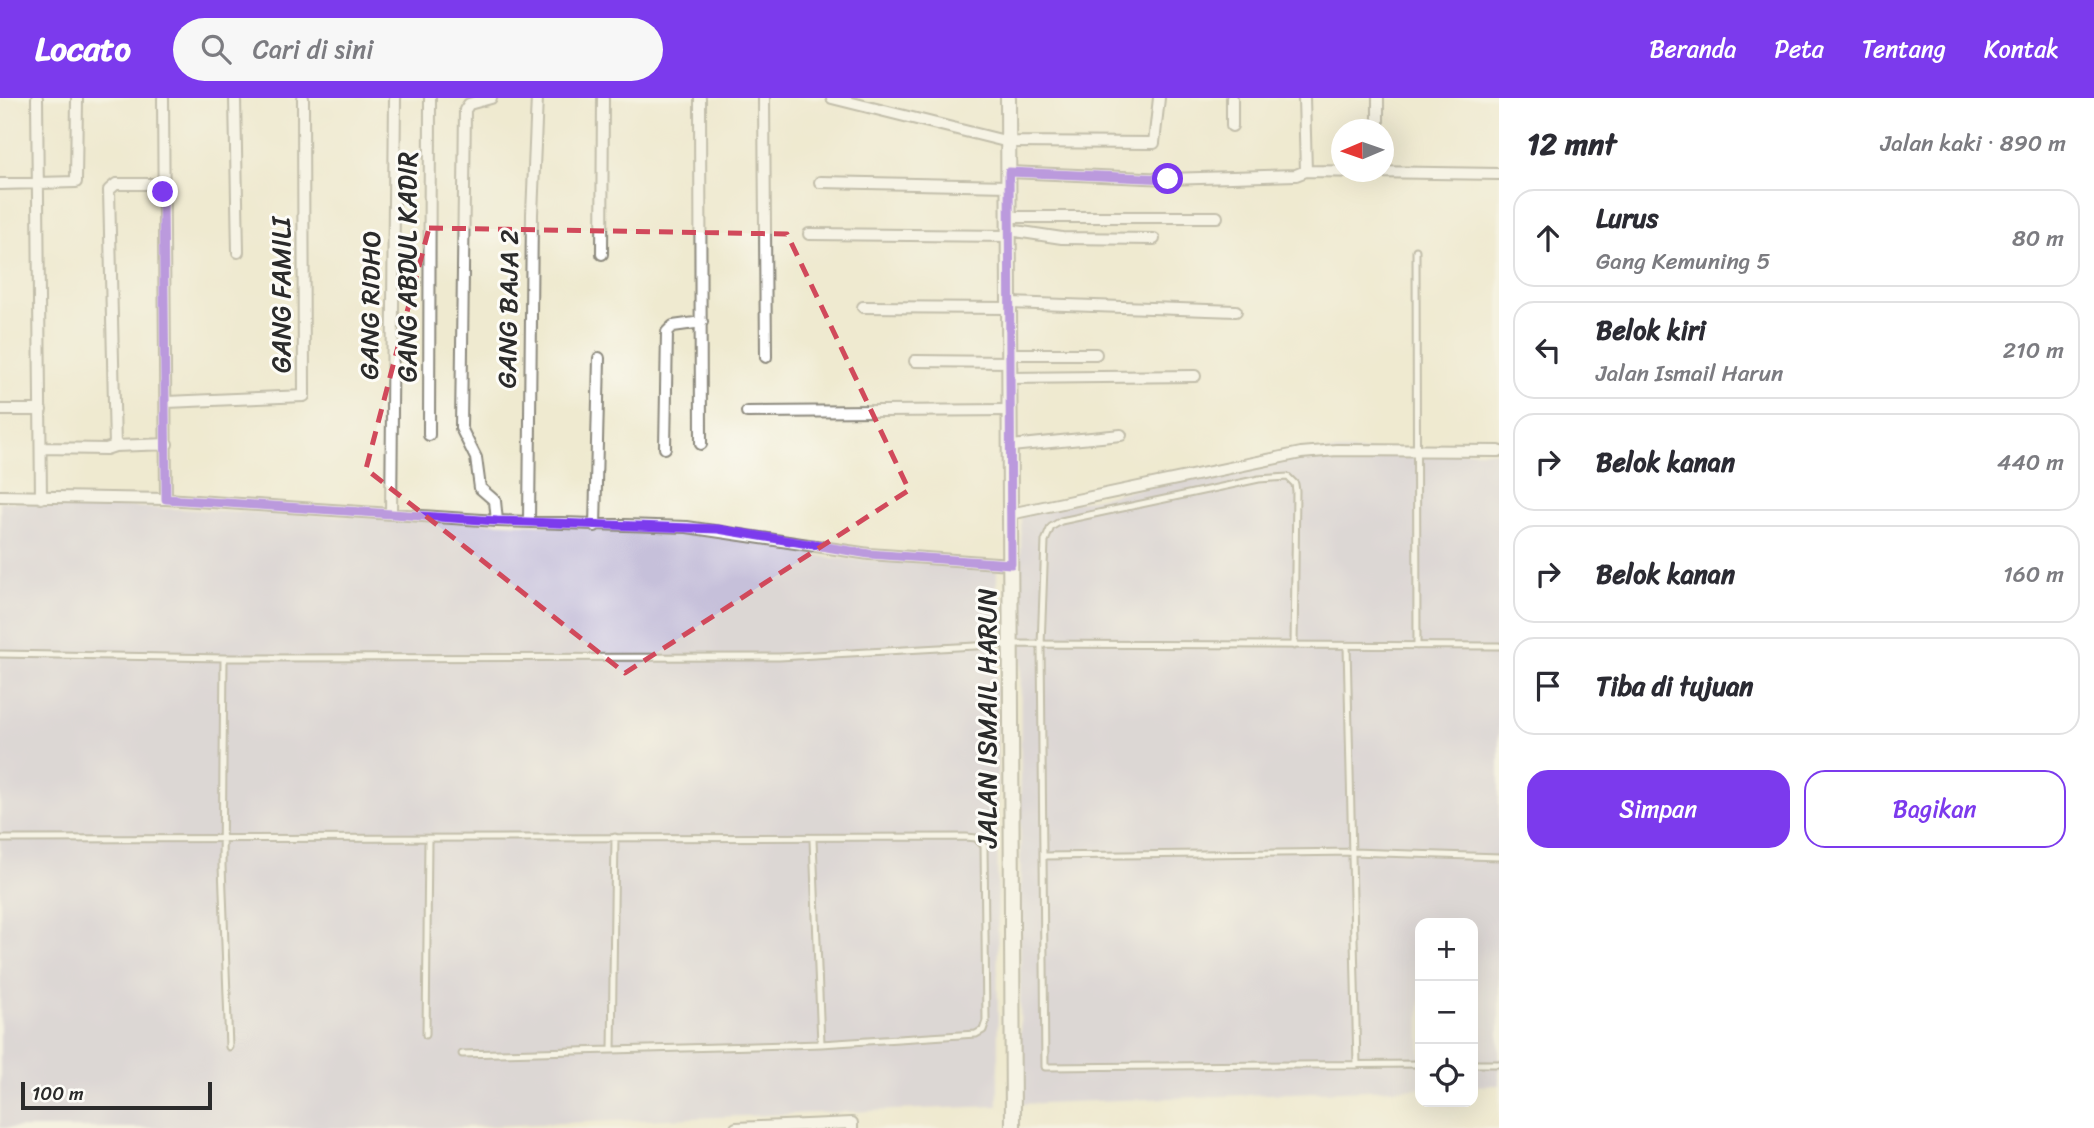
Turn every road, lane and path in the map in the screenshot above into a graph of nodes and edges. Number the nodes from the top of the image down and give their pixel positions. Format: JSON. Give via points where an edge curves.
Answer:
{"nodes":[{"id":1,"x":37,"y":98,"type":"edge"},
{"id":2,"x":77,"y":98,"type":"edge"},
{"id":3,"x":163,"y":98,"type":"edge"},
{"id":4,"x":235,"y":98,"type":"edge"},
{"id":5,"x":303,"y":98,"type":"edge"},
{"id":6,"x":395,"y":98,"type":"edge"},
{"id":7,"x":430,"y":98,"type":"edge"},
{"id":8,"x":491,"y":98,"type":"edge"},
{"id":9,"x":537,"y":98,"type":"edge"},
{"id":10,"x":603,"y":98,"type":"edge"},
{"id":11,"x":700,"y":98,"type":"edge"},
{"id":12,"x":764,"y":98,"type":"edge"},
{"id":13,"x":832,"y":98,"type":"edge"},
{"id":14,"x":1008,"y":98,"type":"edge"},
{"id":15,"x":1159,"y":98,"type":"edge"},
{"id":16,"x":1232,"y":98,"type":"edge"},
{"id":17,"x":1304,"y":98,"type":"edge"},
{"id":18,"x":1378,"y":98,"type":"edge"},
{"id":19,"x":1378,"y":119,"type":"edge"},
{"id":20,"x":1232,"y":126,"type":"dead end"},
{"id":21,"x":1009,"y":142,"type":"junction"},
{"id":22,"x":1306,"y":171,"type":"junction"},
{"id":23,"x":1499,"y":173,"type":"edge"},
{"id":24,"x":1009,"y":179,"type":"junction"},
{"id":25,"x":820,"y":183,"type":"dead end"},
{"id":26,"x":0,"y":184,"type":"edge"},
{"id":27,"x":37,"y":184,"type":"junction"},
{"id":28,"x":162,"y":184,"type":"junction"},
{"id":29,"x":1216,"y":217,"type":"dead end"},
{"id":30,"x":1009,"y":227,"type":"junction"},
{"id":31,"x":809,"y":234,"type":"dead end"},
{"id":32,"x":1154,"y":239,"type":"dead end"},
{"id":33,"x":1416,"y":250,"type":"dead end"},
{"id":34,"x":238,"y":252,"type":"dead end"},
{"id":35,"x":602,"y":254,"type":"dead end"},
{"id":36,"x":1009,"y":305,"type":"junction"},
{"id":37,"x":863,"y":307,"type":"dead end"},
{"id":38,"x":1236,"y":311,"type":"dead end"},
{"id":39,"x":702,"y":322,"type":"junction"},
{"id":40,"x":1096,"y":354,"type":"dead end"},
{"id":41,"x":766,"y":357,"type":"dead end"},
{"id":42,"x":599,"y":358,"type":"dead end"},
{"id":43,"x":1010,"y":358,"type":"junction"},
{"id":44,"x":915,"y":361,"type":"dead end"},
{"id":45,"x":1195,"y":376,"type":"dead end"},
{"id":46,"x":1009,"y":378,"type":"junction"},
{"id":47,"x":167,"y":402,"type":"junction"},
{"id":48,"x":0,"y":410,"type":"edge"},
{"id":49,"x":41,"y":410,"type":"junction"},
{"id":50,"x":1010,"y":410,"type":"junction"},
{"id":51,"x":747,"y":412,"type":"dead end"},
{"id":52,"x":429,"y":435,"type":"dead end"},
{"id":53,"x":1121,"y":435,"type":"dead end"},
{"id":54,"x":167,"y":444,"type":"junction"},
{"id":55,"x":701,"y":444,"type":"dead end"},
{"id":56,"x":115,"y":446,"type":"junction"},
{"id":57,"x":1010,"y":446,"type":"junction"},
{"id":58,"x":41,"y":448,"type":"junction"},
{"id":59,"x":665,"y":449,"type":"dead end"},
{"id":60,"x":1419,"y":451,"type":"junction"},
{"id":61,"x":1499,"y":451,"type":"edge"},
{"id":62,"x":0,"y":496,"type":"edge"},
{"id":63,"x":41,"y":498,"type":"junction"},
{"id":64,"x":166,"y":499,"type":"junction"},
{"id":65,"x":496,"y":510,"type":"junction"},
{"id":66,"x":391,"y":514,"type":"junction"},
{"id":67,"x":1010,"y":514,"type":"junction"},
{"id":68,"x":529,"y":521,"type":"junction"},
{"id":69,"x":595,"y":526,"type":"junction"},
{"id":70,"x":1011,"y":564,"type":"junction"},
{"id":71,"x":1011,"y":644,"type":"junction"},
{"id":72,"x":1041,"y":645,"type":"junction"},
{"id":73,"x":1294,"y":646,"type":"junction"},
{"id":74,"x":1348,"y":646,"type":"junction"},
{"id":75,"x":1417,"y":646,"type":"junction"},
{"id":76,"x":1499,"y":646,"type":"edge"},
{"id":77,"x":0,"y":654,"type":"edge"},
{"id":78,"x":224,"y":658,"type":"junction"},
{"id":79,"x":615,"y":837,"type":"junction"},
{"id":80,"x":0,"y":839,"type":"edge"},
{"id":81,"x":221,"y":839,"type":"junction"},
{"id":82,"x":428,"y":840,"type":"junction"},
{"id":83,"x":813,"y":840,"type":"junction"},
{"id":84,"x":1353,"y":852,"type":"junction"},
{"id":85,"x":1043,"y":856,"type":"junction"},
{"id":86,"x":1499,"y":857,"type":"edge"},
{"id":87,"x":426,"y":1035,"type":"dead end"},
{"id":88,"x":821,"y":1044,"type":"junction"},
{"id":89,"x":229,"y":1047,"type":"dead end"},
{"id":90,"x":612,"y":1050,"type":"junction"},
{"id":91,"x":462,"y":1054,"type":"dead end"},
{"id":92,"x":1415,"y":1064,"type":"edge"},
{"id":93,"x":1478,"y":1064,"type":"edge"},
{"id":94,"x":1499,"y":1064,"type":"edge"},
{"id":95,"x":1357,"y":1065,"type":"junction"},
{"id":96,"x":832,"y":1126,"type":"edge"},
{"id":97,"x":736,"y":1128,"type":"edge"},
{"id":98,"x":753,"y":1128,"type":"edge"},
{"id":99,"x":852,"y":1128,"type":"edge"},
{"id":100,"x":1013,"y":1128,"type":"edge"}],
"edges":[{"from":1,"to":27,"type":"street"},
{"from":2,"to":27,"type":"street","via":[[78,178],[73,184]]},
{"from":3,"to":28,"type":"street"},
{"from":4,"to":34,"type":"street"},
{"from":5,"to":47,"type":"street","name":"GANG FAMILI","via":[[304,396]]},
{"from":6,"to":66,"type":"street","name":"GANG RIDHO"},
{"from":7,"to":52,"type":"street","name":"GANG ABDUL KADIR"},
{"from":8,"to":65,"type":"street","via":[[469,104],[465,110],[461,428],[474,450],[481,488]]},
{"from":9,"to":68,"type":"street","name":"GANG BAJA 2"},
{"from":10,"to":35,"type":"street"},
{"from":11,"to":39,"type":"street"},
{"from":12,"to":41,"type":"street"},
{"from":13,"to":21,"type":"street"},
{"from":14,"to":21,"type":"street","name":"JALAN ISMAIL HARUN"},
{"from":15,"to":21,"type":"street","via":[[1154,144]]},
{"from":16,"to":20,"type":"street"},
{"from":17,"to":22,"type":"street"},
{"from":18,"to":19,"type":"street"},
{"from":21,"to":24,"type":"street","name":"JALAN ISMAIL HARUN"},
{"from":22,"to":23,"type":"street"},
{"from":22,"to":24,"type":"street","via":[[1168,179]]},
{"from":24,"to":25,"type":"street"},
{"from":24,"to":30,"type":"street","name":"JALAN ISMAIL HARUN"},
{"from":26,"to":27,"type":"street"},
{"from":27,"to":49,"type":"street"},
{"from":28,"to":47,"type":"street"},
{"from":28,"to":56,"type":"street","via":[[116,184],[109,190]]},
{"from":29,"to":30,"type":"street"},
{"from":30,"to":31,"type":"street"},
{"from":30,"to":32,"type":"street","via":[[1062,238]]},
{"from":30,"to":36,"type":"street","name":"JALAN ISMAIL HARUN"},
{"from":33,"to":60,"type":"lane"},
{"from":36,"to":37,"type":"street"},
{"from":36,"to":38,"type":"street"},
{"from":36,"to":43,"type":"street","name":"JALAN ISMAIL HARUN"},
{"from":39,"to":55,"type":"street"},
{"from":39,"to":59,"type":"street","via":[[673,326],[667,332]]},
{"from":40,"to":43,"type":"street"},
{"from":42,"to":69,"type":"street"},
{"from":43,"to":44,"type":"street"},
{"from":43,"to":46,"type":"street","name":"JALAN ISMAIL HARUN"},
{"from":45,"to":46,"type":"street"},
{"from":46,"to":50,"type":"street","name":"JALAN ISMAIL HARUN"},
{"from":47,"to":54,"type":"street"},
{"from":48,"to":49,"type":"street"},
{"from":49,"to":58,"type":"street"},
{"from":50,"to":51,"type":"street"},
{"from":50,"to":57,"type":"street","name":"JALAN ISMAIL HARUN"},
{"from":53,"to":57,"type":"street"},
{"from":54,"to":56,"type":"street"},
{"from":54,"to":64,"type":"street"},
{"from":56,"to":58,"type":"street"},
{"from":57,"to":67,"type":"street","name":"JALAN ISMAIL HARUN"},
{"from":58,"to":63,"type":"street"},
{"from":60,"to":61,"type":"street"},
{"from":60,"to":67,"type":"street","via":[[1337,450],[1289,455]]},
{"from":60,"to":75,"type":"lane"},
{"from":62,"to":63,"type":"street"},
{"from":63,"to":64,"type":"street"},
{"from":64,"to":66,"type":"street"},
{"from":65,"to":66,"type":"street"},
{"from":65,"to":68,"type":"street"},
{"from":67,"to":70,"type":"street","name":"JALAN ISMAIL HARUN"},
{"from":68,"to":69,"type":"street"},
{"from":69,"to":70,"type":"street","via":[[718,529],[869,554]]},
{"from":70,"to":71,"type":"street","name":"JALAN ISMAIL HARUN"},
{"from":71,"to":72,"type":"lane"},
{"from":71,"to":78,"type":"lane","via":[[779,657]]},
{"from":71,"to":100,"type":"street","name":"JALAN ISMAIL HARUN"},
{"from":72,"to":73,"type":"lane"},
{"from":72,"to":73,"type":"lane","via":[[1045,541],[1056,523],[1259,479],[1288,477],[1296,491]]},
{"from":72,"to":85,"type":"lane"},
{"from":73,"to":74,"type":"lane"},
{"from":74,"to":75,"type":"lane"},
{"from":74,"to":84,"type":"lane"},
{"from":75,"to":76,"type":"lane"},
{"from":77,"to":78,"type":"lane"},
{"from":78,"to":81,"type":"lane"},
{"from":79,"to":82,"type":"lane"},
{"from":79,"to":83,"type":"lane"},
{"from":79,"to":90,"type":"lane"},
{"from":80,"to":81,"type":"lane"},
{"from":81,"to":82,"type":"lane"},
{"from":81,"to":89,"type":"lane"},
{"from":82,"to":87,"type":"lane"},
{"from":83,"to":88,"type":"lane"},
{"from":83,"to":88,"type":"lane","via":[[967,837],[984,846],[983,1030]]},
{"from":84,"to":85,"type":"lane"},
{"from":84,"to":86,"type":"lane"},
{"from":84,"to":95,"type":"lane"},
{"from":85,"to":95,"type":"lane","via":[[1045,1068]]},
{"from":88,"to":90,"type":"lane"},
{"from":90,"to":91,"type":"lane"},
{"from":92,"to":95,"type":"lane"},
{"from":93,"to":94,"type":"lane"},
{"from":96,"to":98,"type":"street"},
{"from":96,"to":99,"type":"street","via":[[852,1123]]},
{"from":97,"to":98,"type":"street"}]}
